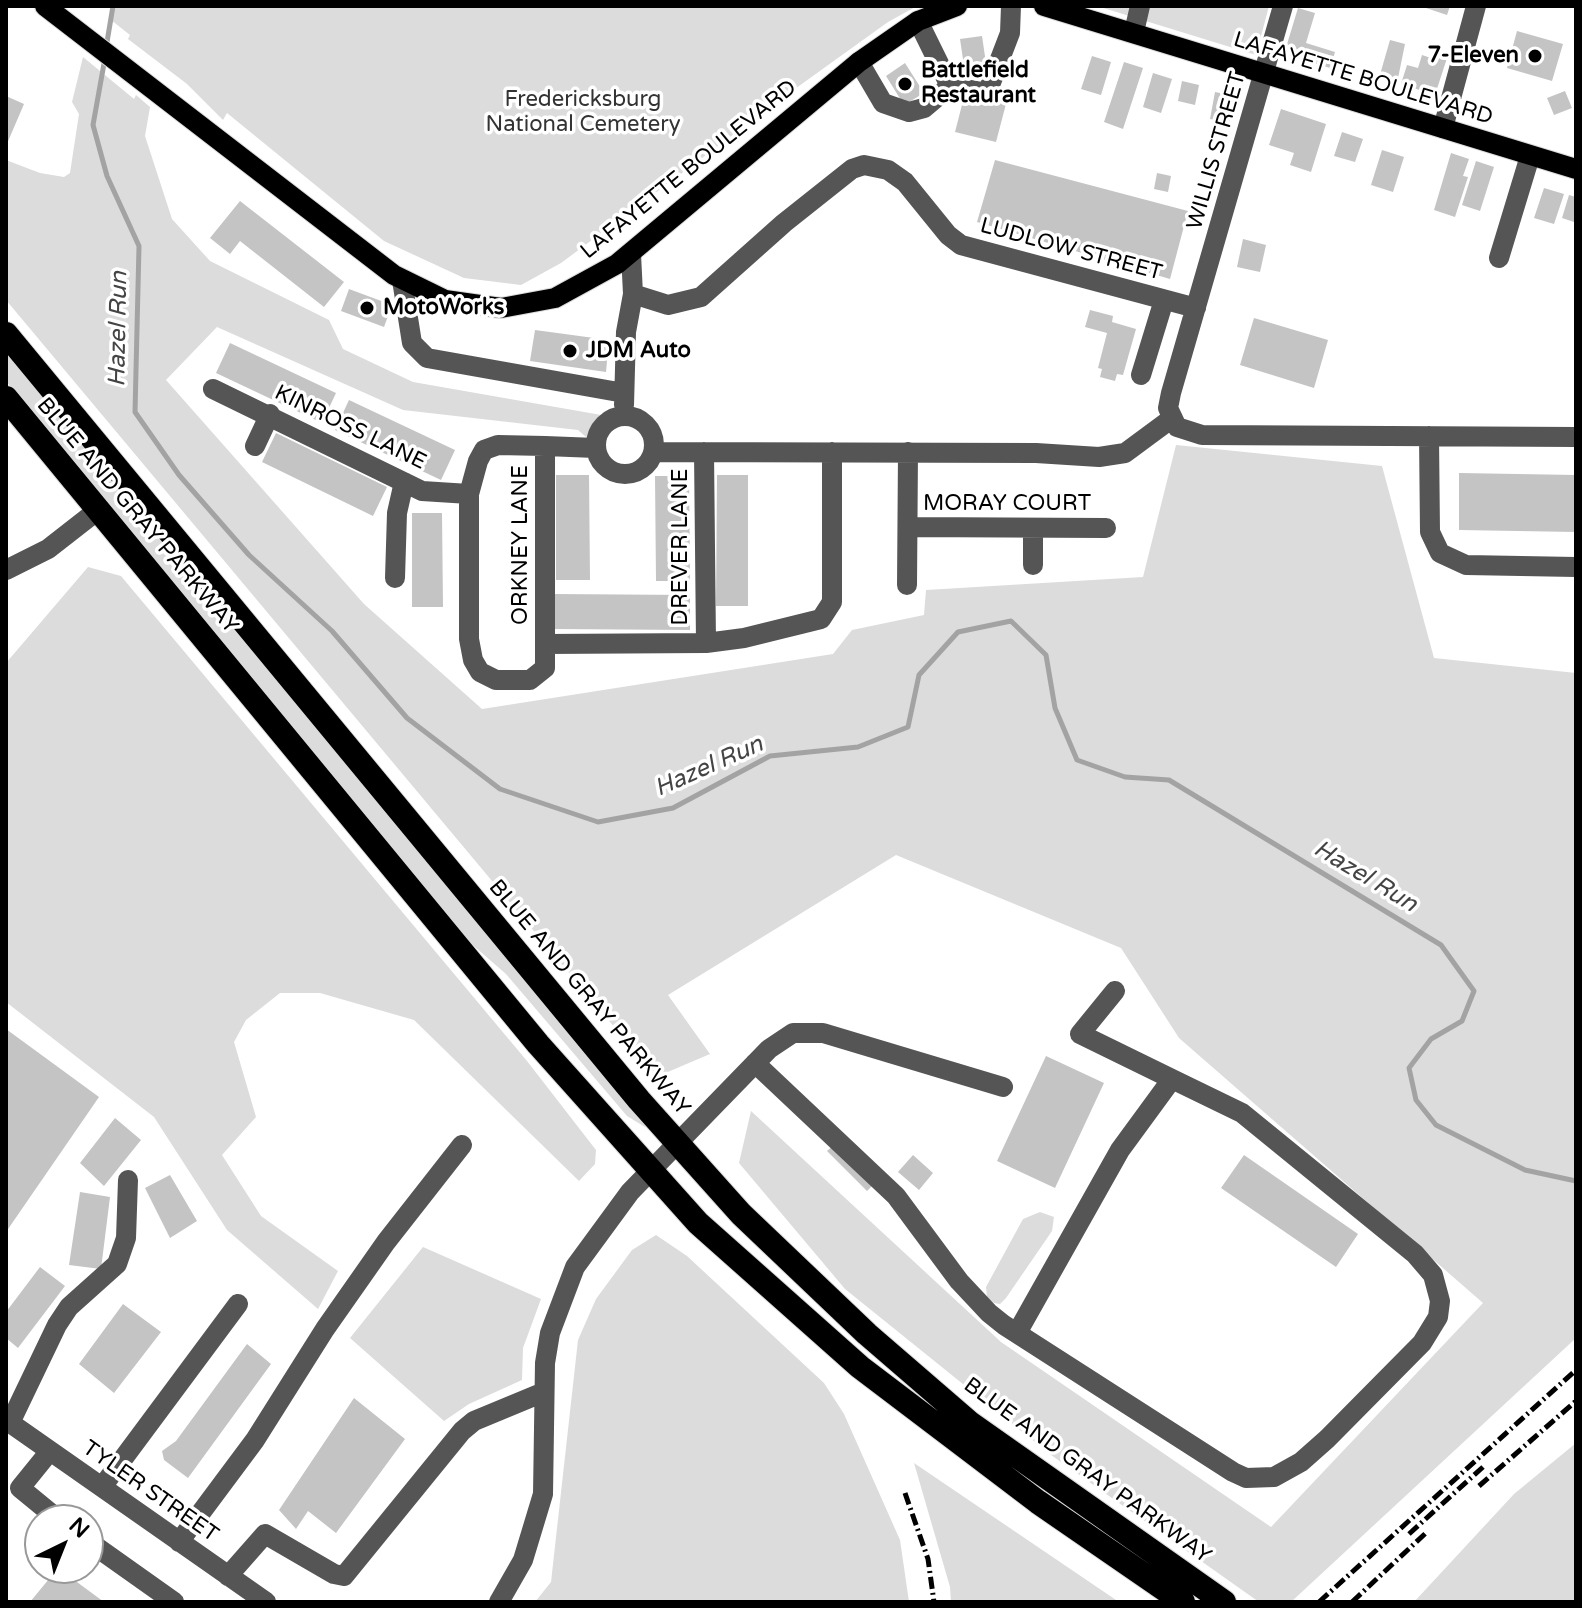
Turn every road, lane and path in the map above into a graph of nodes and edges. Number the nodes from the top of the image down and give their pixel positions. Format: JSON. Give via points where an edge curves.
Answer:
{"nodes":[{"id":1,"x":45,"y":6,"type":"edge"},
{"id":2,"x":957,"y":6,"type":"edge"},
{"id":3,"x":1011,"y":6,"type":"edge"},
{"id":4,"x":1044,"y":6,"type":"edge"},
{"id":5,"x":1140,"y":6,"type":"edge"},
{"id":6,"x":1283,"y":6,"type":"edge"},
{"id":7,"x":1476,"y":6,"type":"edge"},
{"id":8,"x":918,"y":21,"type":"junction"},
{"id":9,"x":1134,"y":32,"type":"junction"},
{"id":10,"x":859,"y":62,"type":"junction"},
{"id":11,"x":1264,"y":74,"type":"junction"},
{"id":12,"x":950,"y":86,"type":"junction"},
{"id":13,"x":1443,"y":128,"type":"junction"},
{"id":14,"x":1530,"y":156,"type":"junction"},
{"id":15,"x":1576,"y":169,"type":"edge"},
{"id":16,"x":631,"y":254,"type":"junction"},
{"id":17,"x":1499,"y":258,"type":"dead end"},
{"id":18,"x":402,"y":280,"type":"junction"},
{"id":19,"x":633,"y":294,"type":"junction"},
{"id":20,"x":1164,"y":300,"type":"junction"},
{"id":21,"x":1196,"y":308,"type":"junction"},
{"id":22,"x":6,"y":334,"type":"edge"},
{"id":23,"x":1141,"y":375,"type":"dead end"},
{"id":24,"x":213,"y":389,"type":"dead end"},
{"id":25,"x":624,"y":393,"type":"junction"},
{"id":26,"x":6,"y":398,"type":"edge"},
{"id":27,"x":270,"y":414,"type":"junction"},
{"id":28,"x":624,"y":416,"type":"junction"},
{"id":29,"x":1171,"y":419,"type":"junction"},
{"id":30,"x":1429,"y":436,"type":"junction"},
{"id":31,"x":1576,"y":437,"type":"edge"},
{"id":32,"x":255,"y":446,"type":"dead end"},
{"id":33,"x":545,"y":446,"type":"junction"},
{"id":34,"x":596,"y":448,"type":"junction"},
{"id":35,"x":654,"y":452,"type":"junction"},
{"id":36,"x":704,"y":452,"type":"junction"},
{"id":37,"x":832,"y":452,"type":"junction"},
{"id":38,"x":908,"y":452,"type":"junction"},
{"id":39,"x":404,"y":482,"type":"junction"},
{"id":40,"x":469,"y":494,"type":"junction"},
{"id":41,"x":98,"y":510,"type":"junction"},
{"id":42,"x":908,"y":527,"type":"junction"},
{"id":43,"x":1033,"y":528,"type":"junction"},
{"id":44,"x":1106,"y":528,"type":"dead end"},
{"id":45,"x":1033,"y":565,"type":"dead end"},
{"id":46,"x":1576,"y":567,"type":"edge"},
{"id":47,"x":6,"y":570,"type":"edge"},
{"id":48,"x":395,"y":578,"type":"dead end"},
{"id":49,"x":907,"y":585,"type":"dead end"},
{"id":50,"x":706,"y":643,"type":"junction"},
{"id":51,"x":545,"y":644,"type":"junction"},
{"id":52,"x":1115,"y":991,"type":"dead end"},
{"id":53,"x":755,"y":1063,"type":"junction"},
{"id":54,"x":1172,"y":1079,"type":"junction"},
{"id":55,"x":1003,"y":1087,"type":"dead end"},
{"id":56,"x":676,"y":1143,"type":"junction"},
{"id":57,"x":462,"y":1145,"type":"dead end"},
{"id":58,"x":650,"y":1172,"type":"junction"},
{"id":59,"x":128,"y":1180,"type":"dead end"},
{"id":60,"x":238,"y":1304,"type":"dead end"},
{"id":61,"x":1017,"y":1333,"type":"junction"},
{"id":62,"x":544,"y":1392,"type":"junction"},
{"id":63,"x":8,"y":1422,"type":"edge"},
{"id":64,"x":50,"y":1451,"type":"junction"},
{"id":65,"x":102,"y":1487,"type":"junction"},
{"id":66,"x":37,"y":1504,"type":"edge"},
{"id":67,"x":179,"y":1542,"type":"junction"},
{"id":68,"x":104,"y":1552,"type":"edge"},
{"id":69,"x":228,"y":1576,"type":"junction"},
{"id":70,"x":1185,"y":1594,"type":"edge"},
{"id":71,"x":174,"y":1602,"type":"edge"},
{"id":72,"x":266,"y":1602,"type":"edge"},
{"id":73,"x":499,"y":1602,"type":"edge"},
{"id":74,"x":1224,"y":1602,"type":"edge"}],
"edges":[{"from":1,"to":18,"type":"main road","name":"LAFAYETTE BOULEVARD"},
{"from":2,"to":8,"type":"main road","name":"LAFAYETTE BOULEVARD"},
{"from":3,"to":12,"type":"street","via":[[1010,33],[987,93]]},
{"from":4,"to":9,"type":"main road","name":"LAFAYETTE BOULEVARD"},
{"from":5,"to":9,"type":"street"},
{"from":6,"to":11,"type":"street","name":"WILLIS STREET"},
{"from":7,"to":13,"type":"street"},
{"from":8,"to":10,"type":"main road","name":"LAFAYETTE BOULEVARD"},
{"from":8,"to":12,"type":"street"},
{"from":9,"to":11,"type":"main road","name":"LAFAYETTE BOULEVARD"},
{"from":10,"to":12,"type":"street","via":[[883,103],[909,112],[924,108]]},
{"from":10,"to":16,"type":"main road","name":"LAFAYETTE BOULEVARD"},
{"from":11,"to":13,"type":"main road","name":"LAFAYETTE BOULEVARD"},
{"from":11,"to":21,"type":"street","name":"WILLIS STREET"},
{"from":13,"to":14,"type":"main road","name":"LAFAYETTE BOULEVARD"},
{"from":14,"to":15,"type":"main road","name":"LAFAYETTE BOULEVARD"},
{"from":14,"to":17,"type":"street"},
{"from":16,"to":18,"type":"main road","name":"LAFAYETTE BOULEVARD","via":[[555,298],[501,308],[445,300]]},
{"from":16,"to":19,"type":"street"},
{"from":18,"to":25,"type":"street","via":[[412,343],[427,358]]},
{"from":19,"to":20,"type":"street","name":"LUDLOW STREET","via":[[668,305],[701,297],[784,223],[864,165],[888,170],[905,182],[961,245]]},
{"from":19,"to":25,"type":"street"},
{"from":20,"to":21,"type":"street","name":"LUDLOW STREET"},
{"from":20,"to":23,"type":"street"},
{"from":21,"to":29,"type":"street","name":"WILLIS STREET","via":[[1171,393]]},
{"from":22,"to":56,"type":"highway","name":"BLUE AND GRAY PARKWAY"},
{"from":24,"to":27,"type":"street","name":"KINROSS LANE"},
{"from":25,"to":28,"type":"street"},
{"from":26,"to":41,"type":"highway","name":"BLUE AND GRAY PARKWAY"},
{"from":27,"to":32,"type":"street"},
{"from":27,"to":39,"type":"street","name":"KINROSS LANE"},
{"from":28,"to":34,"type":"street","via":[[602,427]]},
{"from":28,"to":35,"type":"street","via":[[642,421],[651,432]]},
{"from":29,"to":30,"type":"street","via":[[1177,427],[1202,435]]},
{"from":29,"to":38,"type":"street","via":[[1125,453],[1099,457]]},
{"from":30,"to":31,"type":"street"},
{"from":30,"to":46,"type":"street","via":[[1430,532],[1440,553],[1466,565]]},
{"from":33,"to":34,"type":"street"},
{"from":33,"to":40,"type":"street","via":[[498,445],[484,450]]},
{"from":33,"to":51,"type":"street","name":"ORKNEY LANE"},
{"from":34,"to":35,"type":"street","via":[[607,468],[625,475],[644,469]]},
{"from":35,"to":36,"type":"street"},
{"from":36,"to":37,"type":"street"},
{"from":36,"to":50,"type":"street","name":"DREVER LANE"},
{"from":37,"to":38,"type":"street"},
{"from":37,"to":50,"type":"street","via":[[832,602],[821,619]]},
{"from":38,"to":42,"type":"street"},
{"from":39,"to":40,"type":"street","name":"KINROSS LANE","via":[[422,491]]},
{"from":39,"to":48,"type":"street","via":[[397,513]]},
{"from":40,"to":51,"type":"street","via":[[473,660],[480,672],[496,680],[530,680],[545,668]]},
{"from":41,"to":47,"type":"street","via":[[48,549]]},
{"from":41,"to":58,"type":"highway","name":"BLUE AND GRAY PARKWAY"},
{"from":42,"to":43,"type":"street","name":"MORAY COURT"},
{"from":42,"to":49,"type":"street"},
{"from":43,"to":44,"type":"street","name":"MORAY COURT"},
{"from":43,"to":45,"type":"street"},
{"from":50,"to":51,"type":"street"},
{"from":52,"to":54,"type":"street","via":[[1080,1034]]},
{"from":53,"to":55,"type":"street","via":[[783,1037],[823,1033]]},
{"from":53,"to":56,"type":"street"},
{"from":53,"to":61,"type":"street","via":[[896,1196],[974,1298]]},
{"from":54,"to":61,"type":"street","via":[[1120,1150]]},
{"from":54,"to":61,"type":"street","via":[[1242,1113],[1415,1254],[1438,1287],[1438,1317],[1431,1332],[1301,1462],[1260,1479],[1233,1472]]},
{"from":56,"to":58,"type":"street"},
{"from":56,"to":70,"type":"highway","name":"BLUE AND GRAY PARKWAY","via":[[787,1261],[970,1423]]},
{"from":57,"to":67,"type":"street","via":[[386,1242],[255,1440]]},
{"from":58,"to":62,"type":"street","via":[[575,1267],[550,1333]]},
{"from":58,"to":70,"type":"highway","name":"BLUE AND GRAY PARKWAY","via":[[748,1271],[860,1367],[1038,1502]]},
{"from":59,"to":63,"type":"street","via":[[126,1238],[117,1264],[69,1307]]},
{"from":60,"to":65,"type":"street"},
{"from":62,"to":69,"type":"street","via":[[462,1431],[344,1576],[265,1534]]},
{"from":62,"to":73,"type":"street","via":[[543,1494],[523,1560]]},
{"from":63,"to":64,"type":"street","name":"TYLER STREET"},
{"from":64,"to":65,"type":"street","name":"TYLER STREET"},
{"from":64,"to":66,"type":"street","via":[[20,1488]]},
{"from":65,"to":67,"type":"street","name":"TYLER STREET"},
{"from":67,"to":69,"type":"street","name":"TYLER STREET"},
{"from":68,"to":71,"type":"street"},
{"from":69,"to":72,"type":"street","name":"TYLER STREET"},
{"from":70,"to":74,"type":"highway","name":"BLUE AND GRAY PARKWAY"}]}
